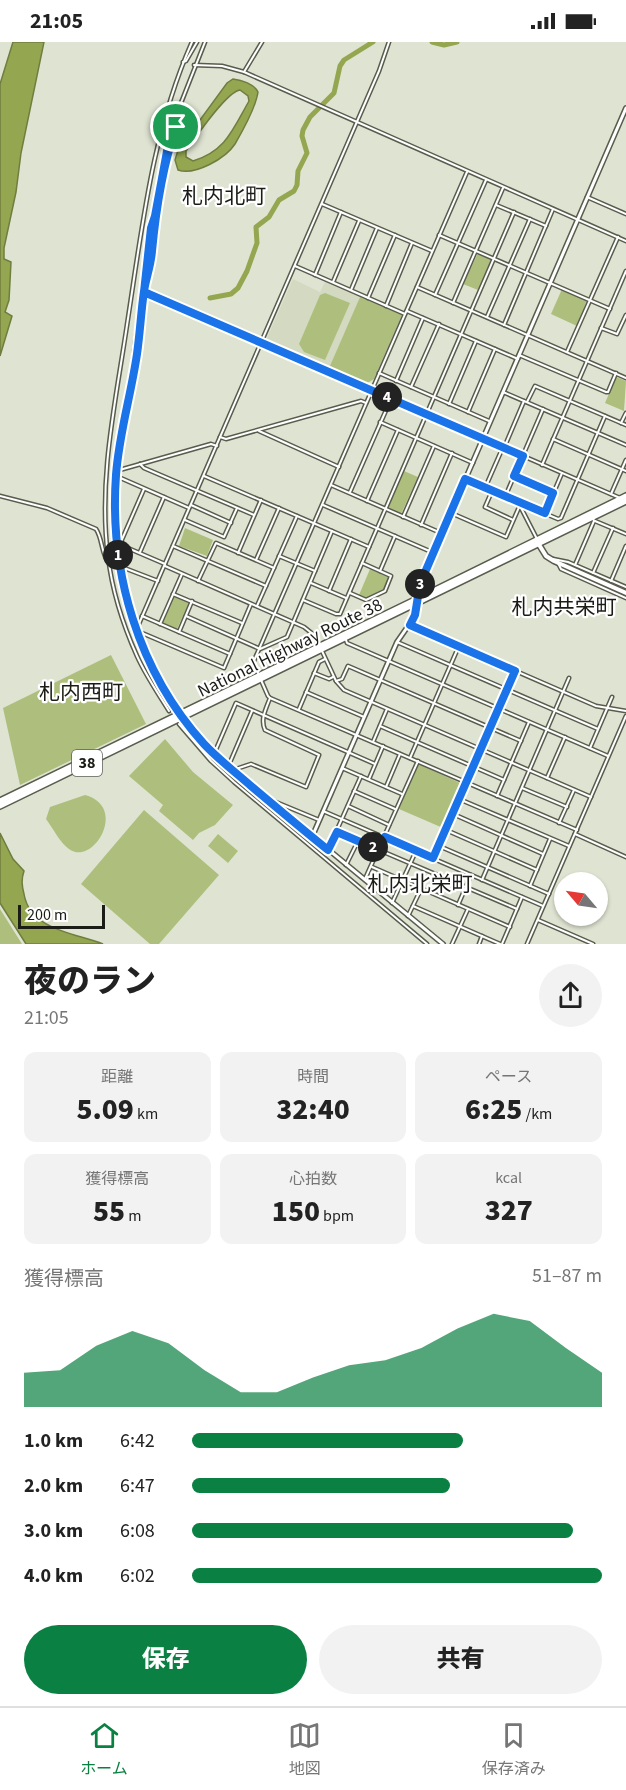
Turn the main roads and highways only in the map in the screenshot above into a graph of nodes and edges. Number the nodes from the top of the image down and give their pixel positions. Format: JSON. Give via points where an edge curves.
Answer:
{"nodes":[{"id":1,"x":625,"y":499,"type":"edge"},
{"id":2,"x":538,"y":541,"type":"junction"},
{"id":3,"x":626,"y":592,"type":"edge"},
{"id":4,"x":173,"y":718,"type":"junction"},
{"id":5,"x":0,"y":801,"type":"edge"},
{"id":6,"x":0,"y":806,"type":"edge"}],
"edges":[{"from":1,"to":2,"type":"highway","name":"National Highway Route 38","number":"38"},
{"from":2,"to":3,"type":"main road","via":[[550,559]]},
{"from":2,"to":4,"type":"highway","name":"National Highway Route 38","number":"38"},
{"from":4,"to":5,"type":"highway","name":"National Highway Route 38","number":"38"},
{"from":4,"to":6,"type":"highway","name":"National Highway Route 38","number":"38"}]}
